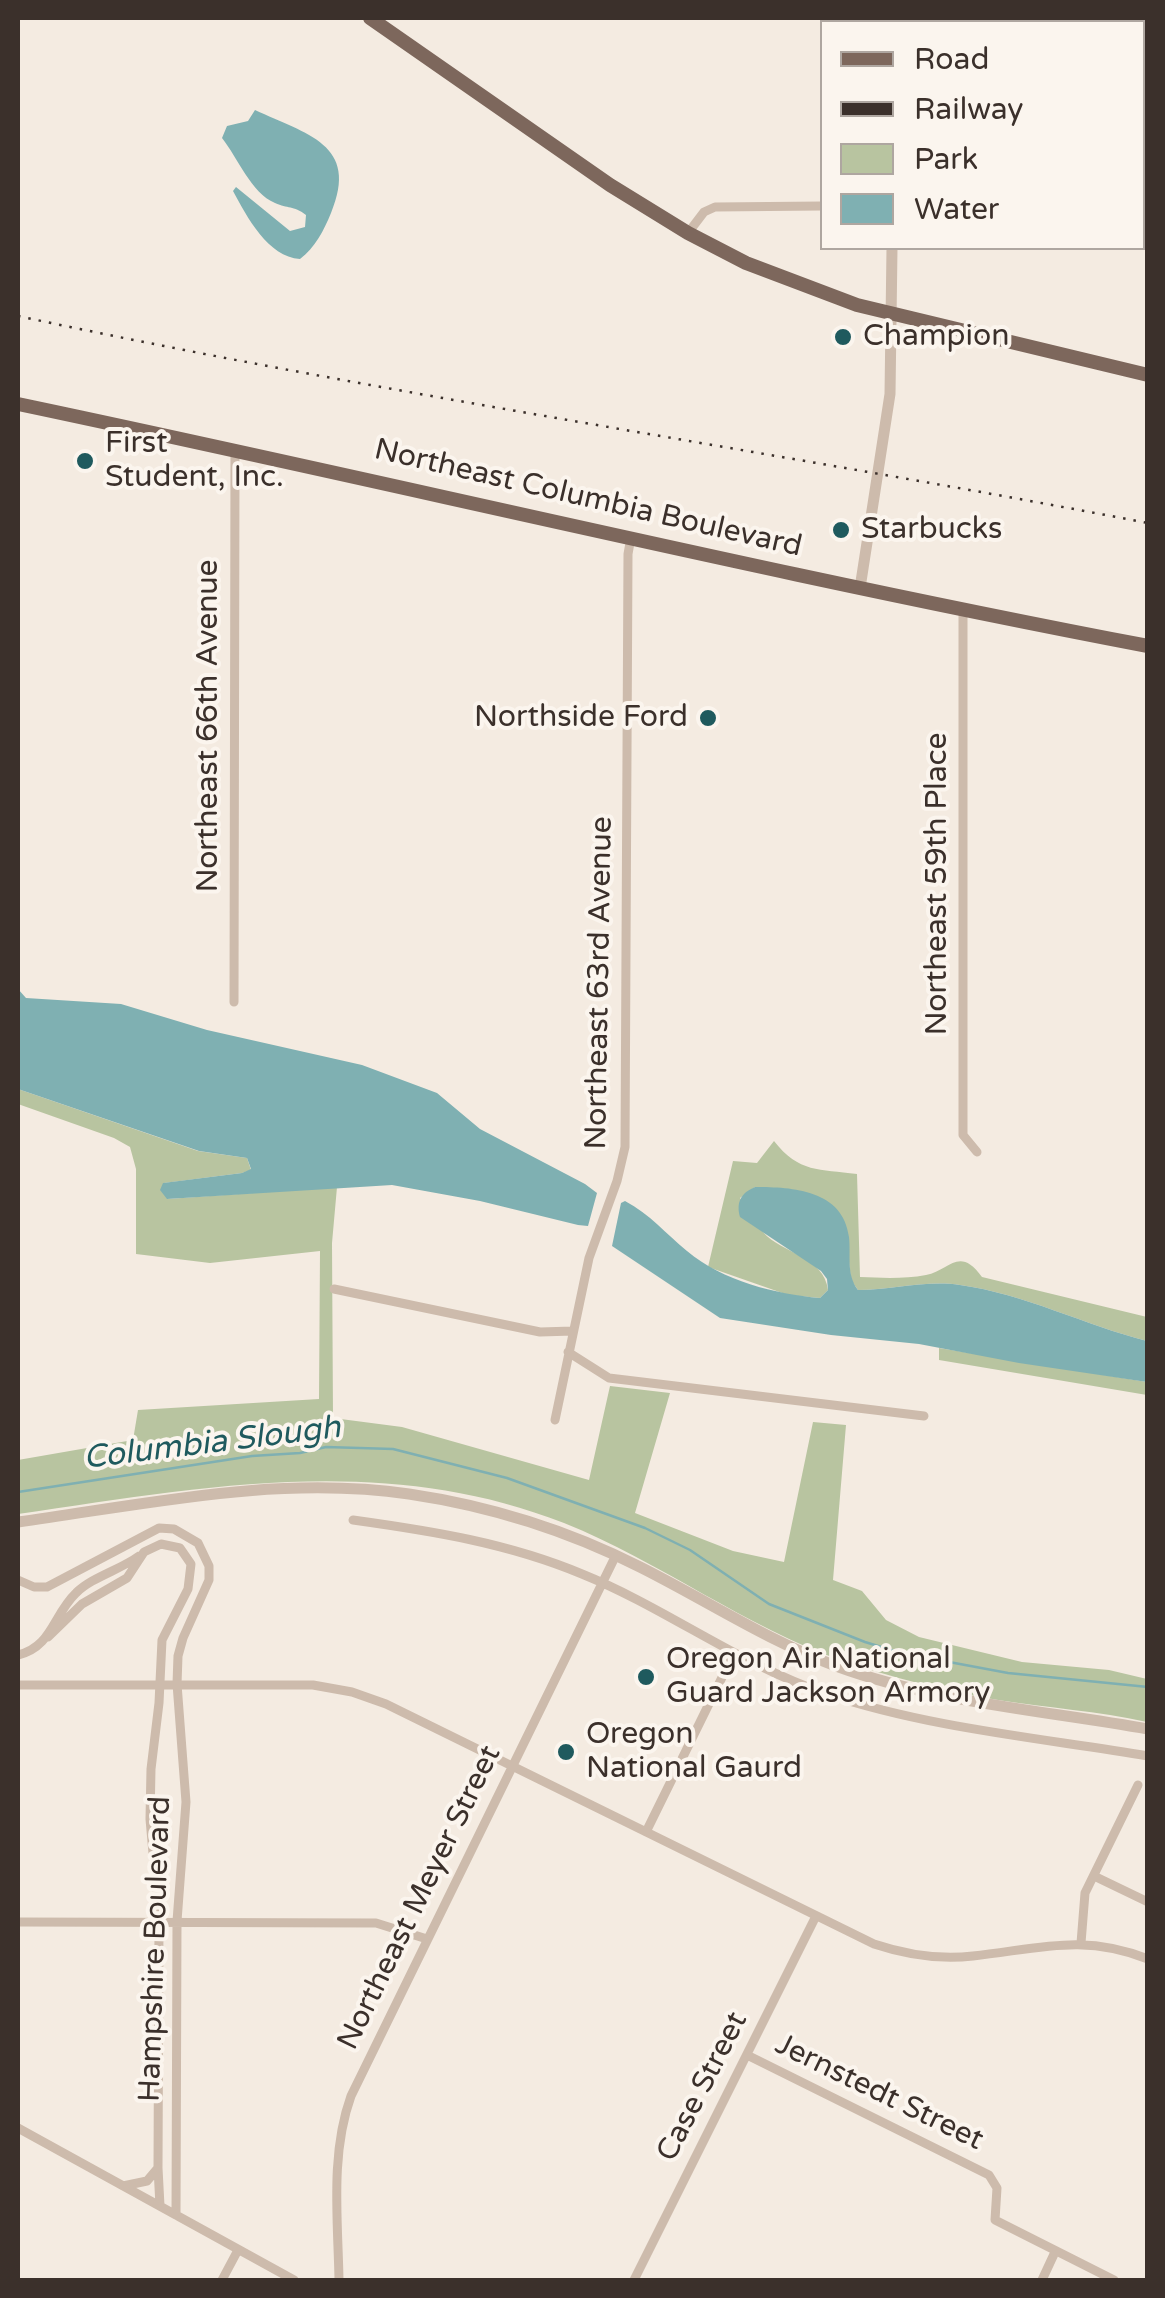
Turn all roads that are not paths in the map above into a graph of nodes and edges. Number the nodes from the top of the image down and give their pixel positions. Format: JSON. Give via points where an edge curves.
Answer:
{"nodes":[{"id":1,"x":370,"y":18,"type":"edge"},
{"id":2,"x":820,"y":206,"type":"edge"},
{"id":3,"x":688,"y":234,"type":"junction"},
{"id":4,"x":892,"y":250,"type":"edge"},
{"id":5,"x":892,"y":313,"type":"junction"},
{"id":6,"x":1148,"y":375,"type":"edge"},
{"id":7,"x":18,"y":404,"type":"edge"},
{"id":8,"x":235,"y":449,"type":"junction"},
{"id":9,"x":631,"y":537,"type":"junction"},
{"id":10,"x":860,"y":588,"type":"junction"},
{"id":11,"x":963,"y":611,"type":"junction"},
{"id":12,"x":1148,"y":646,"type":"edge"},
{"id":13,"x":234,"y":1002,"type":"dead end"},
{"id":14,"x":977,"y":1152,"type":"dead end"},
{"id":15,"x":334,"y":1290,"type":"dead end"},
{"id":16,"x":574,"y":1332,"type":"junction"},
{"id":17,"x":568,"y":1352,"type":"junction"},
{"id":18,"x":924,"y":1416,"type":"dead end"},
{"id":19,"x":555,"y":1420,"type":"dead end"},
{"id":20,"x":353,"y":1520,"type":"dead end"},
{"id":21,"x":18,"y":1522,"type":"edge"},
{"id":22,"x":616,"y":1555,"type":"junction"},
{"id":23,"x":18,"y":1580,"type":"edge"},
{"id":24,"x":604,"y":1584,"type":"junction"},
{"id":25,"x":734,"y":1653,"type":"junction"},
{"id":26,"x":18,"y":1655,"type":"edge"},
{"id":27,"x":160,"y":1684,"type":"junction"},
{"id":28,"x":177,"y":1684,"type":"junction"},
{"id":29,"x":18,"y":1685,"type":"edge"},
{"id":30,"x":1148,"y":1729,"type":"edge"},
{"id":31,"x":1148,"y":1756,"type":"edge"},
{"id":32,"x":513,"y":1766,"type":"junction"},
{"id":33,"x":1138,"y":1785,"type":"dead end"},
{"id":34,"x":646,"y":1832,"type":"junction"},
{"id":35,"x":1094,"y":1876,"type":"junction"},
{"id":36,"x":1148,"y":1902,"type":"edge"},
{"id":37,"x":816,"y":1916,"type":"junction"},
{"id":38,"x":159,"y":1921,"type":"junction"},
{"id":39,"x":177,"y":1921,"type":"junction"},
{"id":40,"x":18,"y":1922,"type":"edge"},
{"id":41,"x":428,"y":1939,"type":"junction"},
{"id":42,"x":1081,"y":1943,"type":"junction"},
{"id":43,"x":1148,"y":1959,"type":"edge"},
{"id":44,"x":747,"y":2055,"type":"junction"},
{"id":45,"x":18,"y":2128,"type":"edge"},
{"id":46,"x":158,"y":2168,"type":"junction"},
{"id":47,"x":123,"y":2186,"type":"junction"},
{"id":48,"x":160,"y":2206,"type":"junction"},
{"id":49,"x":176,"y":2215,"type":"junction"},
{"id":50,"x":238,"y":2250,"type":"junction"},
{"id":51,"x":1056,"y":2252,"type":"junction"},
{"id":52,"x":222,"y":2280,"type":"edge"},
{"id":53,"x":294,"y":2280,"type":"edge"},
{"id":54,"x":339,"y":2280,"type":"edge"},
{"id":55,"x":634,"y":2280,"type":"edge"},
{"id":56,"x":1042,"y":2280,"type":"edge"},
{"id":57,"x":1114,"y":2280,"type":"edge"}],
"edges":[{"from":1,"to":3,"type":"main road"},
{"from":2,"to":3,"type":"street","via":[[715,207]]},
{"from":3,"to":5,"type":"main road","via":[[772,275]]},
{"from":4,"to":5,"type":"street"},
{"from":5,"to":6,"type":"main road"},
{"from":5,"to":10,"type":"street","via":[[889,408]]},
{"from":7,"to":8,"type":"main road","name":"Northeast Columbia Boulevard"},
{"from":8,"to":9,"type":"main road","name":"Northeast Columbia Boulevard"},
{"from":8,"to":13,"type":"street","name":"Northeast 66th Avenue"},
{"from":9,"to":10,"type":"main road","name":"Northeast Columbia Boulevard"},
{"from":9,"to":16,"type":"street","name":"Northeast 63rd Avenue","via":[[625,1147],[589,1258]]},
{"from":10,"to":11,"type":"main road","name":"Northeast Columbia Boulevard"},
{"from":11,"to":12,"type":"main road","name":"Northeast Columbia Boulevard"},
{"from":11,"to":14,"type":"street","name":"Northeast 59th Place","via":[[963,1135]]},
{"from":15,"to":16,"type":"street","via":[[540,1332]]},
{"from":16,"to":17,"type":"street","name":"Northeast 63rd Avenue"},
{"from":17,"to":18,"type":"street","via":[[609,1378]]},
{"from":17,"to":19,"type":"street","name":"Northeast 63rd Avenue"},
{"from":20,"to":24,"type":"street","via":[[486,1542]]},
{"from":21,"to":22,"type":"street","via":[[243,1490],[344,1488],[488,1509]]},
{"from":22,"to":24,"type":"street","name":"Northeast Meyer Street"},
{"from":22,"to":30,"type":"street","via":[[769,1637],[876,1680],[979,1704]]},
{"from":23,"to":28,"type":"street","name":"Hampshire Boulevard","via":[[47,1587],[159,1528],[188,1536],[205,1554],[208,1580],[183,1638]]},
{"from":24,"to":25,"type":"street"},
{"from":24,"to":32,"type":"street","name":"Northeast Meyer Street"},
{"from":25,"to":31,"type":"street","via":[[830,1695]]},
{"from":25,"to":34,"type":"street"},
{"from":26,"to":27,"type":"street","name":"Hampshire Boulevard","via":[[36,1650],[77,1591],[170,1544],[192,1564],[188,1589],[162,1640]]},
{"from":27,"to":28,"type":"street"},
{"from":27,"to":29,"type":"street"},
{"from":27,"to":38,"type":"street","name":"Hampshire Boulevard","via":[[150,1802]]},
{"from":28,"to":32,"type":"street","via":[[352,1692]]},
{"from":28,"to":39,"type":"street","name":"Hampshire Boulevard","via":[[186,1802]]},
{"from":32,"to":34,"type":"street"},
{"from":32,"to":41,"type":"street","name":"Northeast Meyer Street"},
{"from":33,"to":35,"type":"street"},
{"from":34,"to":37,"type":"street"},
{"from":35,"to":36,"type":"street"},
{"from":35,"to":42,"type":"street","via":[[1085,1893]]},
{"from":37,"to":42,"type":"street","via":[[874,1944],[924,1957]]},
{"from":37,"to":44,"type":"street","name":"Case Street"},
{"from":38,"to":39,"type":"street"},
{"from":38,"to":40,"type":"street"},
{"from":38,"to":46,"type":"street","name":"Hampshire Boulevard"},
{"from":39,"to":41,"type":"street","via":[[376,1923]]},
{"from":39,"to":49,"type":"street","name":"Hampshire Boulevard"},
{"from":41,"to":54,"type":"street","name":"Northeast Meyer Street","via":[[344,2114]]},
{"from":42,"to":43,"type":"street"},
{"from":44,"to":51,"type":"street","name":"Jernstedt Street","via":[[989,2175],[997,2188],[996,2220]]},
{"from":44,"to":55,"type":"street","name":"Case Street"},
{"from":45,"to":47,"type":"street"},
{"from":46,"to":47,"type":"street","via":[[147,2181]]},
{"from":46,"to":48,"type":"street","name":"Hampshire Boulevard"},
{"from":47,"to":48,"type":"street"},
{"from":48,"to":49,"type":"street"},
{"from":49,"to":50,"type":"street"},
{"from":50,"to":52,"type":"street"},
{"from":50,"to":53,"type":"street"},
{"from":51,"to":56,"type":"street"},
{"from":51,"to":57,"type":"street","name":"Jernstedt Street"}]}
